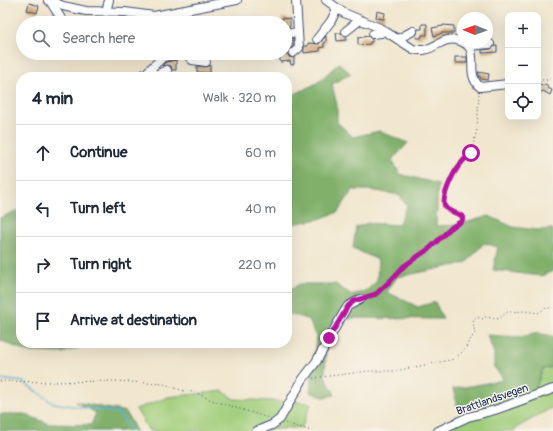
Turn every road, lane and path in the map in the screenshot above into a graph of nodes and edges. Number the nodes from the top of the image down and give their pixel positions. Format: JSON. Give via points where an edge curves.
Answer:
{"nodes":[{"id":1,"x":49,"y":0,"type":"edge"},
{"id":2,"x":109,"y":0,"type":"edge"},
{"id":3,"x":237,"y":0,"type":"edge"},
{"id":4,"x":296,"y":0,"type":"edge"},
{"id":5,"x":326,"y":0,"type":"edge"},
{"id":6,"x":337,"y":9,"type":"junction"},
{"id":7,"x":106,"y":12,"type":"junction"},
{"id":8,"x":59,"y":16,"type":"edge"},
{"id":9,"x":154,"y":16,"type":"joint"},
{"id":10,"x":360,"y":20,"type":"junction"},
{"id":11,"x":383,"y":30,"type":"junction"},
{"id":12,"x":346,"y":31,"type":"dead end"},
{"id":13,"x":413,"y":31,"type":"dead end"},
{"id":14,"x":298,"y":32,"type":"junction"},
{"id":15,"x":292,"y":33,"type":"edge"},
{"id":16,"x":373,"y":34,"type":"dead end"},
{"id":17,"x":317,"y":39,"type":"dead end"},
{"id":18,"x":398,"y":39,"type":"junction"},
{"id":19,"x":457,"y":40,"type":"edge"},
{"id":20,"x":470,"y":48,"type":"edge"},
{"id":21,"x":293,"y":53,"type":"dead end"},
{"id":22,"x":160,"y":60,"type":"edge"},
{"id":23,"x":192,"y":60,"type":"edge"},
{"id":24,"x":206,"y":62,"type":"dead end"},
{"id":25,"x":167,"y":70,"type":"dead end"},
{"id":26,"x":146,"y":72,"type":"edge"},
{"id":27,"x":162,"y":72,"type":"edge"},
{"id":28,"x":553,"y":77,"type":"edge"},
{"id":29,"x":541,"y":80,"type":"edge"},
{"id":30,"x":505,"y":84,"type":"edge"},
{"id":31,"x":483,"y":87,"type":"junction"},
{"id":32,"x":360,"y":298,"type":"joint"},
{"id":33,"x":553,"y":308,"type":"edge"},
{"id":34,"x":302,"y":380,"type":"junction"},
{"id":35,"x":0,"y":381,"type":"edge"},
{"id":36,"x":553,"y":389,"type":"edge"},
{"id":37,"x":277,"y":421,"type":"junction"},
{"id":38,"x":257,"y":431,"type":"edge"},
{"id":39,"x":312,"y":431,"type":"edge"},
{"id":40,"x":438,"y":431,"type":"edge"}],
"edges":[{"from":1,"to":7,"type":"street","via":[[76,10]]},
{"from":1,"to":8,"type":"street"},
{"from":2,"to":7,"type":"street"},
{"from":3,"to":9,"type":"street"},
{"from":4,"to":14,"type":"street"},
{"from":5,"to":6,"type":"street"},
{"from":6,"to":10,"type":"street"},
{"from":6,"to":17,"type":"street"},
{"from":7,"to":9,"type":"street"},
{"from":10,"to":11,"type":"street"},
{"from":10,"to":12,"type":"street"},
{"from":11,"to":16,"type":"street","via":[[381,33]]},
{"from":11,"to":18,"type":"street"},
{"from":13,"to":18,"type":"street"},
{"from":14,"to":15,"type":"street"},
{"from":14,"to":21,"type":"street","via":[[299,48]]},
{"from":18,"to":19,"type":"street","via":[[418,50],[428,50],[438,40]]},
{"from":20,"to":31,"type":"street","via":[[473,77],[475,82]]},
{"from":22,"to":26,"type":"street"},
{"from":23,"to":24,"type":"street"},
{"from":25,"to":27,"type":"street"},
{"from":28,"to":29,"type":"path"},
{"from":30,"to":31,"type":"street"},
{"from":31,"to":32,"type":"path","via":[[471,153],[453,175],[444,199],[446,208],[461,215],[462,221],[430,248],[407,263],[376,294]]},
{"from":32,"to":34,"type":"street","via":[[348,306],[316,362]]},
{"from":33,"to":34,"type":"path","via":[[546,308],[538,313],[507,312],[499,319],[476,317],[473,322],[475,332],[465,349],[455,359],[395,371],[368,371]]},
{"from":34,"to":37,"type":"street"},
{"from":35,"to":37,"type":"path","via":[[114,381],[164,384],[195,392],[239,410]]},
{"from":36,"to":40,"type":"street","name":"Brattlandsvegen","via":[[468,417]]},
{"from":37,"to":38,"type":"street"},
{"from":37,"to":39,"type":"path"}]}
